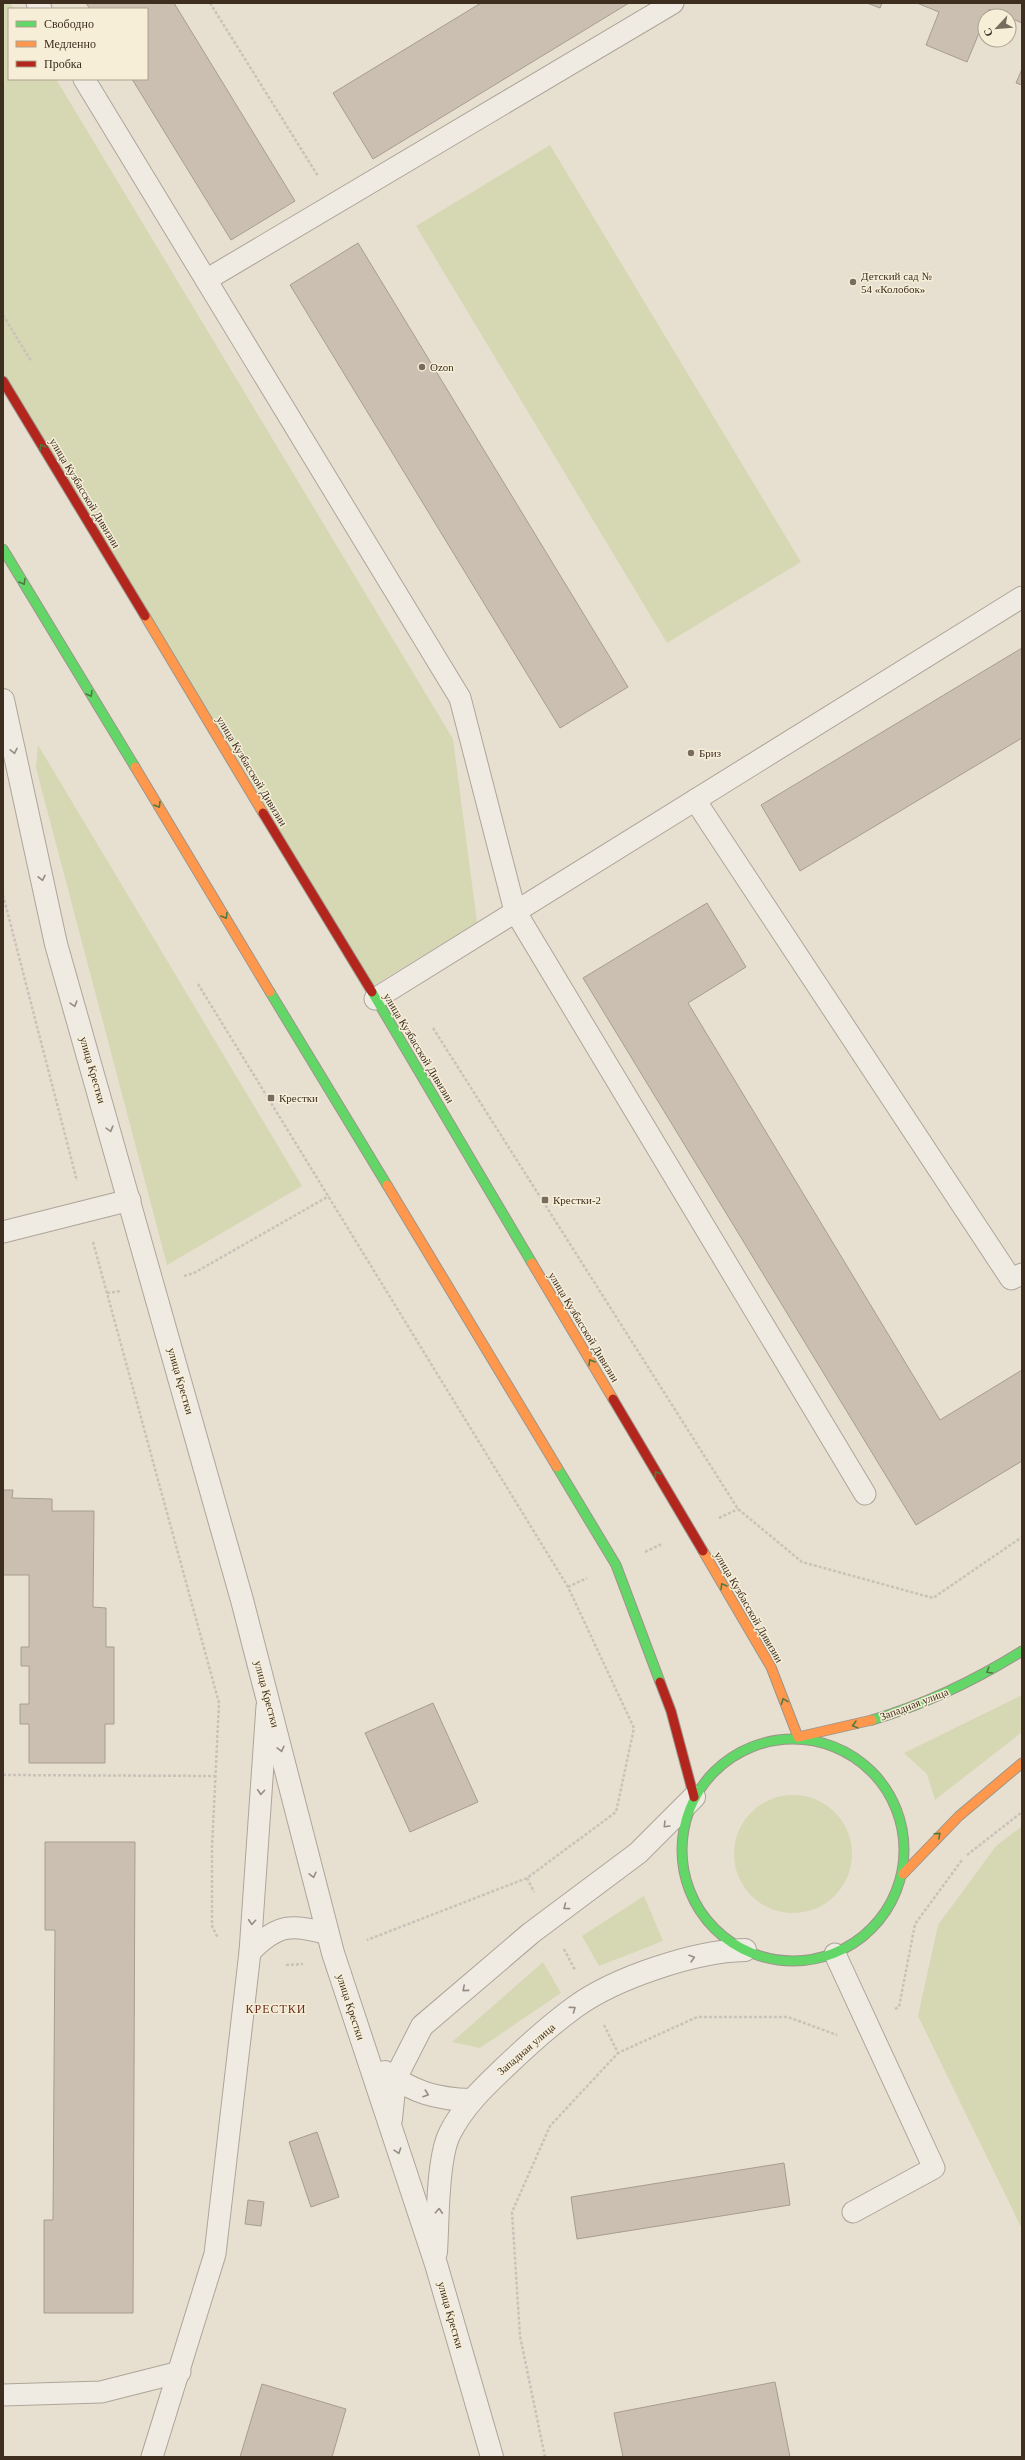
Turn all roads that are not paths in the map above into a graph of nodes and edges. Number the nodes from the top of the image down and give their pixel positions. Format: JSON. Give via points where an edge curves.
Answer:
{"nodes":[{"id":1,"x":673,"y":3,"type":"edge"},
{"id":2,"x":85,"y":80,"type":"edge"},
{"id":3,"x":206,"y":280,"type":"junction"},
{"id":4,"x":3,"y":381,"type":"edge"},
{"id":5,"x":3,"y":549,"type":"edge"},
{"id":6,"x":1022,"y":597,"type":"edge"},
{"id":7,"x":3,"y":700,"type":"edge"},
{"id":8,"x":695,"y":800,"type":"junction"},
{"id":9,"x":515,"y":911,"type":"junction"},
{"id":10,"x":375,"y":999,"type":"junction"},
{"id":11,"x":130,"y":1200,"type":"junction"},
{"id":12,"x":3,"y":1232,"type":"edge"},
{"id":13,"x":1022,"y":1274,"type":"edge"},
{"id":14,"x":865,"y":1494,"type":"dead end"},
{"id":15,"x":1022,"y":1651,"type":"edge"},
{"id":16,"x":268,"y":1698,"type":"junction"},
{"id":17,"x":798,"y":1737,"type":"junction"},
{"id":18,"x":1022,"y":1763,"type":"edge"},
{"id":19,"x":694,"y":1797,"type":"junction"},
{"id":20,"x":903,"y":1874,"type":"junction"},
{"id":21,"x":328,"y":1934,"type":"junction"},
{"id":22,"x":745,"y":1950,"type":"junction"},
{"id":23,"x":250,"y":1952,"type":"junction"},
{"id":24,"x":835,"y":1954,"type":"junction"},
{"id":25,"x":369,"y":2061,"type":"junction"},
{"id":26,"x":395,"y":2079,"type":"junction"},
{"id":27,"x":471,"y":2100,"type":"junction"},
{"id":28,"x":390,"y":2127,"type":"junction"},
{"id":29,"x":853,"y":2212,"type":"dead end"},
{"id":30,"x":436,"y":2264,"type":"junction"},
{"id":31,"x":180,"y":2372,"type":"junction"},
{"id":32,"x":3,"y":2395,"type":"edge"},
{"id":33,"x":152,"y":2457,"type":"edge"},
{"id":34,"x":492,"y":2457,"type":"edge"}],
"edges":[{"from":1,"to":3,"type":"lane"},
{"from":2,"to":3,"type":"lane"},
{"from":3,"to":9,"type":"lane","via":[[460,698]]},
{"from":10,"to":4,"type":"street","name":"улица Кузбасской Дивизии","one_way":true},
{"from":5,"to":19,"type":"street","one_way":true,"via":[[616,1565],[671,1711]]},
{"from":6,"to":8,"type":"lane"},
{"from":7,"to":11,"type":"street","name":"улица Крестки","one_way":true,"via":[[56,944]]},
{"from":8,"to":9,"type":"lane"},
{"from":8,"to":13,"type":"lane","via":[[1011,1280]]},
{"from":9,"to":10,"type":"lane"},
{"from":9,"to":14,"type":"lane"},
{"from":17,"to":10,"type":"street","name":"улица Кузбасской Дивизии","one_way":true,"via":[[771,1667]]},
{"from":11,"to":12,"type":"lane"},
{"from":11,"to":16,"type":"street","name":"улица Крестки"},
{"from":15,"to":17,"type":"street","name":"Западная улица","one_way":true,"via":[[974,1680],[915,1706],[856,1725]]},
{"from":16,"to":21,"type":"street","name":"улица Крестки","one_way":true},
{"from":16,"to":23,"type":"lane","one_way":true},
{"from":17,"to":19,"type":"street","via":[[762,1742],[723,1762]]},
{"from":17,"to":20,"type":"street","via":[[826,1742],[852,1754],[874,1773],[895,1803],[905,1838]]},
{"from":20,"to":18,"type":"street","one_way":true,"via":[[925,1848]]},
{"from":19,"to":22,"type":"street","via":[[681,1841],[686,1886],[705,1919],[731,1944]]},
{"from":19,"to":26,"type":"street","one_way":true,"via":[[638,1853],[531,1932],[422,2026]]},
{"from":20,"to":24,"type":"street","via":[[889,1908],[866,1935]]},
{"from":21,"to":23,"type":"lane","via":[[306,1928],[284,1927],[262,1940]]},
{"from":21,"to":25,"type":"street","name":"улица Крестки"},
{"from":22,"to":24,"type":"street","via":[[764,1958],[800,1962]]},
{"from":27,"to":22,"type":"street","name":"Западная улица","one_way":true,"via":[[522,2051],[575,2007],[636,1976],[719,1950]]},
{"from":23,"to":31,"type":"lane","via":[[215,2254]]},
{"from":24,"to":29,"type":"lane","via":[[934,2168]]},
{"from":25,"to":26,"type":"street"},
{"from":25,"to":28,"type":"street","name":"улица Крестки"},
{"from":26,"to":27,"type":"street","one_way":true,"via":[[429,2096]]},
{"from":26,"to":28,"type":"street"},
{"from":30,"to":27,"type":"street","name":"Западная улица","one_way":true,"via":[[444,2156],[449,2134]]},
{"from":28,"to":30,"type":"street","name":"улица Крестки","one_way":true},
{"from":30,"to":34,"type":"street","name":"улица Крестки"},
{"from":31,"to":32,"type":"lane","via":[[101,2392]]},
{"from":31,"to":33,"type":"lane"}]}
